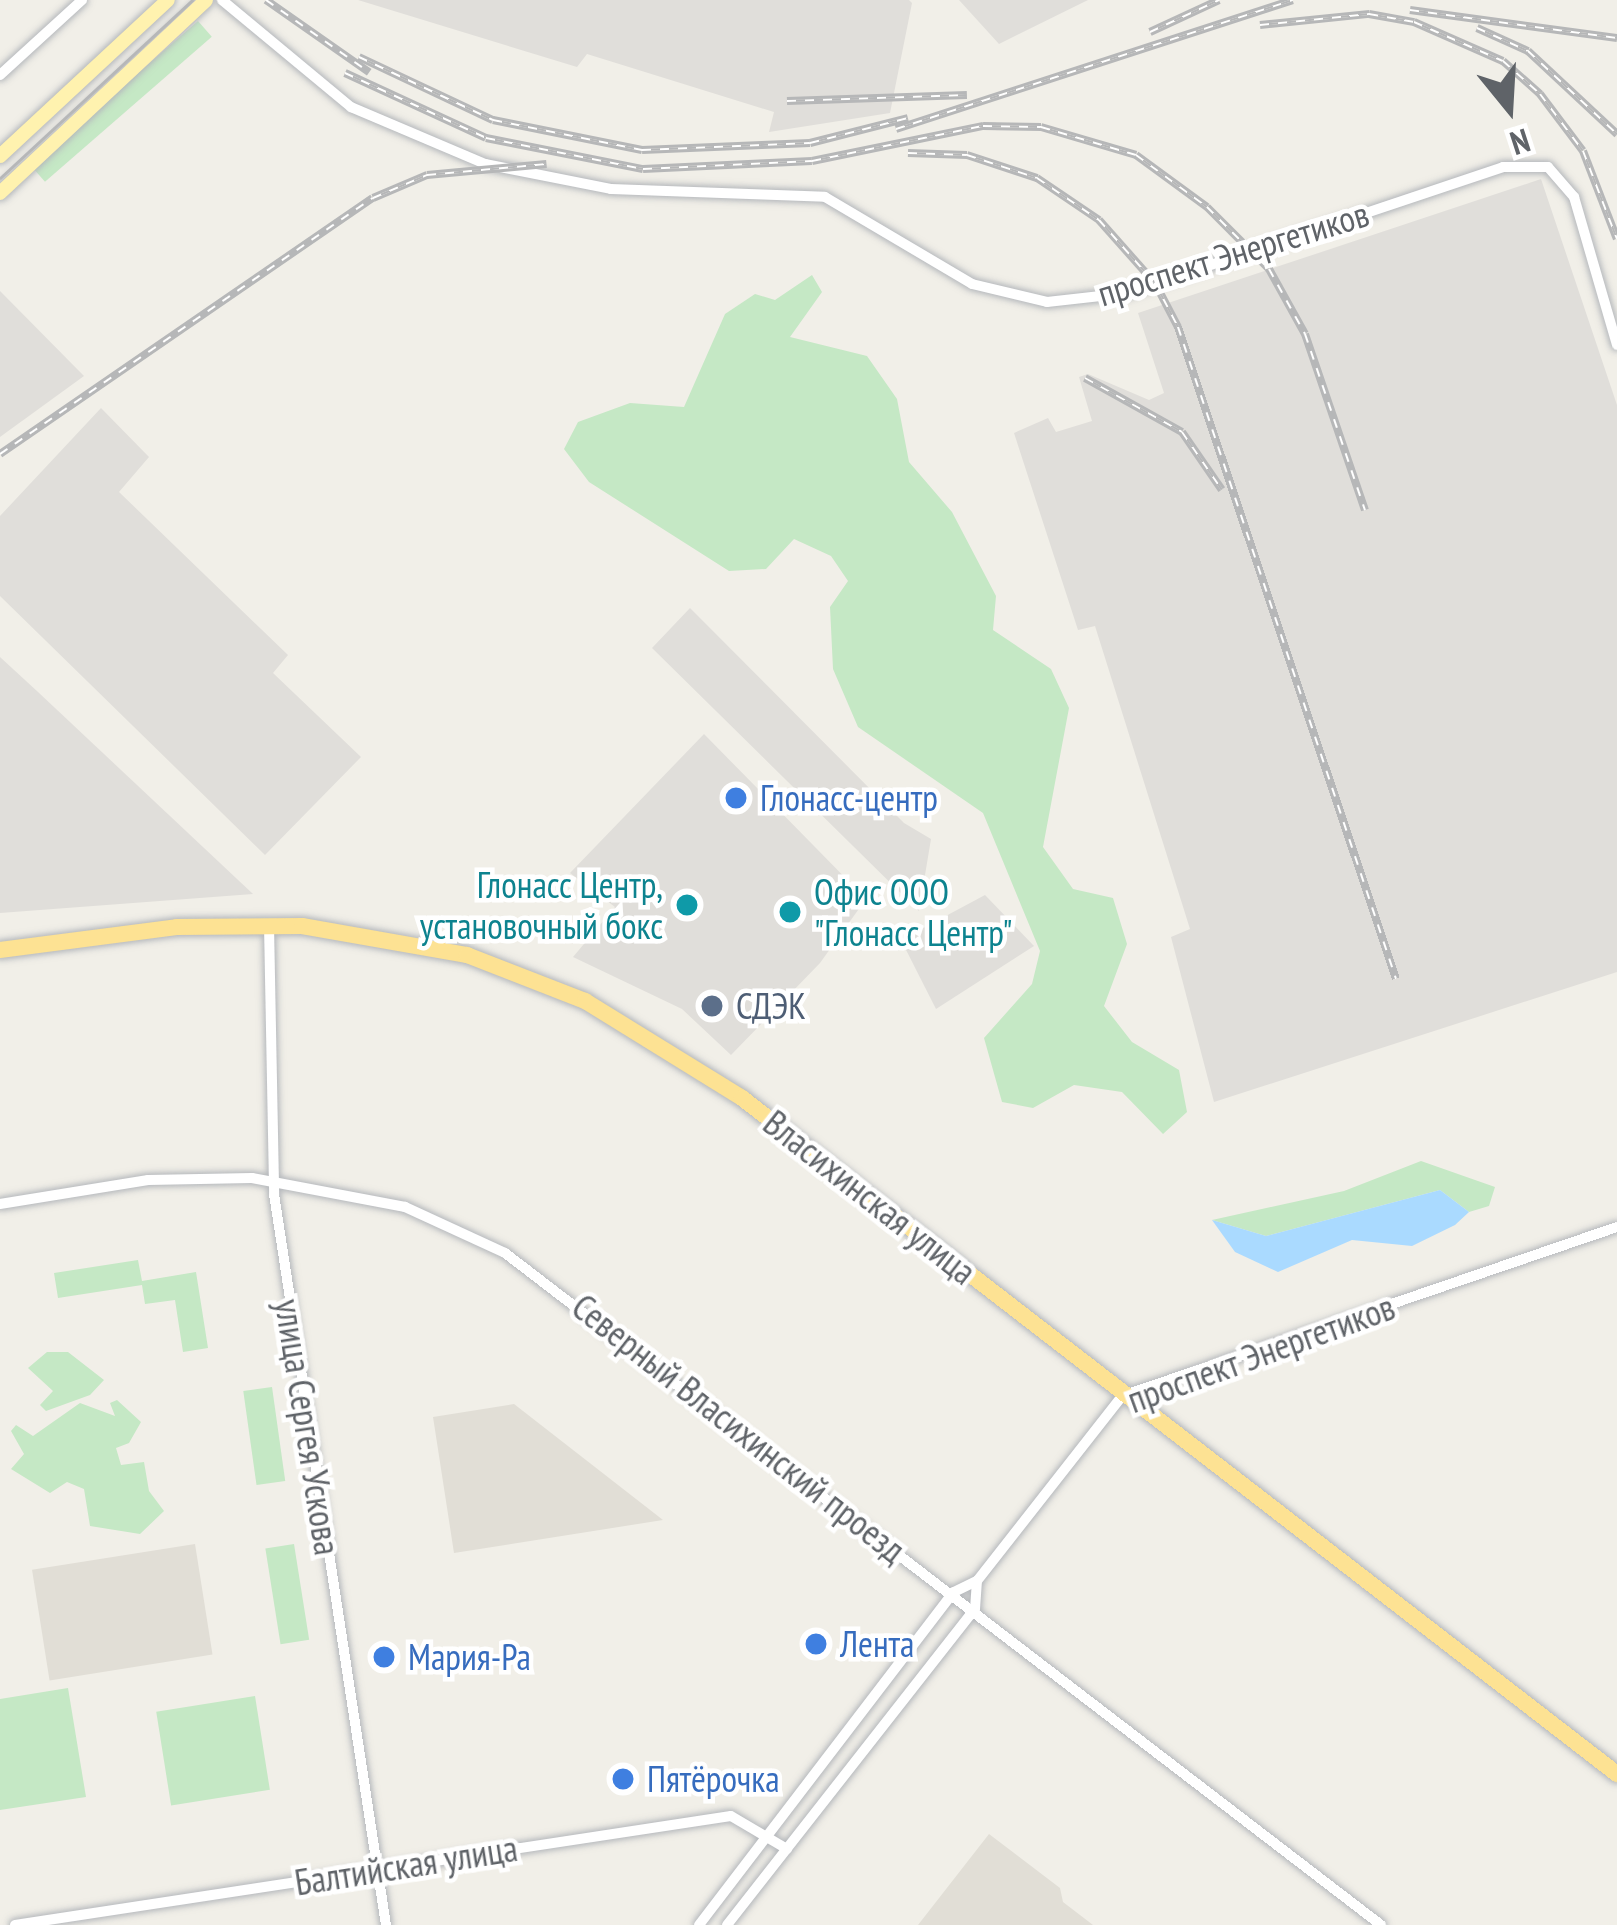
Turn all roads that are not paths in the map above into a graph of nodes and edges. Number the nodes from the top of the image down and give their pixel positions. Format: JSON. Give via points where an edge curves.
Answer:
{"nodes":[{"id":1,"x":82,"y":0,"type":"edge"},
{"id":2,"x":168,"y":0,"type":"edge"},
{"id":3,"x":222,"y":0,"type":"edge"},
{"id":4,"x":201,"y":5,"type":"edge"},
{"id":5,"x":0,"y":75,"type":"edge"},
{"id":6,"x":0,"y":156,"type":"edge"},
{"id":7,"x":0,"y":193,"type":"edge"},
{"id":8,"x":1617,"y":345,"type":"edge"},
{"id":9,"x":269,"y":925,"type":"junction"},
{"id":10,"x":0,"y":950,"type":"edge"},
{"id":11,"x":273,"y":1181,"type":"junction"},
{"id":12,"x":0,"y":1204,"type":"edge"},
{"id":13,"x":1617,"y":1227,"type":"edge"},
{"id":14,"x":1122,"y":1396,"type":"junction"},
{"id":15,"x":977,"y":1581,"type":"junction"},
{"id":16,"x":954,"y":1592,"type":"junction"},
{"id":17,"x":975,"y":1609,"type":"junction"},
{"id":18,"x":1617,"y":1774,"type":"edge"},
{"id":19,"x":768,"y":1835,"type":"junction"},
{"id":20,"x":787,"y":1849,"type":"junction"},
{"id":21,"x":377,"y":1869,"type":"junction"},
{"id":22,"x":15,"y":1925,"type":"edge"},
{"id":23,"x":386,"y":1925,"type":"edge"},
{"id":24,"x":699,"y":1925,"type":"edge"},
{"id":25,"x":728,"y":1925,"type":"edge"},
{"id":26,"x":1382,"y":1925,"type":"edge"}],
"edges":[{"from":1,"to":5,"type":"street"},
{"from":2,"to":6,"type":"main road"},
{"from":3,"to":8,"type":"street","name":"проспект Энергетиков","via":[[351,107],[485,164],[611,189],[825,197],[972,284],[1047,302],[1126,292],[1503,167],[1547,167],[1574,197]]},
{"from":4,"to":7,"type":"main road"},
{"from":9,"to":10,"type":"highway","name":"Власихинская улица","via":[[177,926]]},
{"from":9,"to":11,"type":"street","name":"улица Сергея Ускова"},
{"from":9,"to":14,"type":"highway","name":"Власихинская улица","via":[[341,929],[467,955],[633,1025],[751,1106]]},
{"from":11,"to":12,"type":"street","name":"Северный Власихинский проезд","via":[[148,1180]]},
{"from":11,"to":16,"type":"street","name":"Северный Власихинский проезд","via":[[405,1207],[517,1261]]},
{"from":11,"to":21,"type":"street","name":"улица Сергея Ускова"},
{"from":13,"to":14,"type":"street","name":"проспект Энергетиков"},
{"from":14,"to":15,"type":"street","name":"проспект Энергетиков"},
{"from":14,"to":18,"type":"highway","name":"Власихинская улица"},
{"from":15,"to":16,"type":"street"},
{"from":15,"to":17,"type":"street"},
{"from":16,"to":17,"type":"street","name":"Северный Власихинский проезд"},
{"from":16,"to":19,"type":"street"},
{"from":17,"to":20,"type":"street"},
{"from":17,"to":26,"type":"street","name":"Северный Власихинский проезд"},
{"from":19,"to":20,"type":"street","name":"Балтийская улица"},
{"from":19,"to":21,"type":"street","name":"Балтийская улица","via":[[731,1816]]},
{"from":19,"to":24,"type":"street"},
{"from":20,"to":25,"type":"street"},
{"from":21,"to":22,"type":"street","name":"Балтийская улица"},
{"from":21,"to":23,"type":"street","name":"улица Сергея Ускова"}]}
